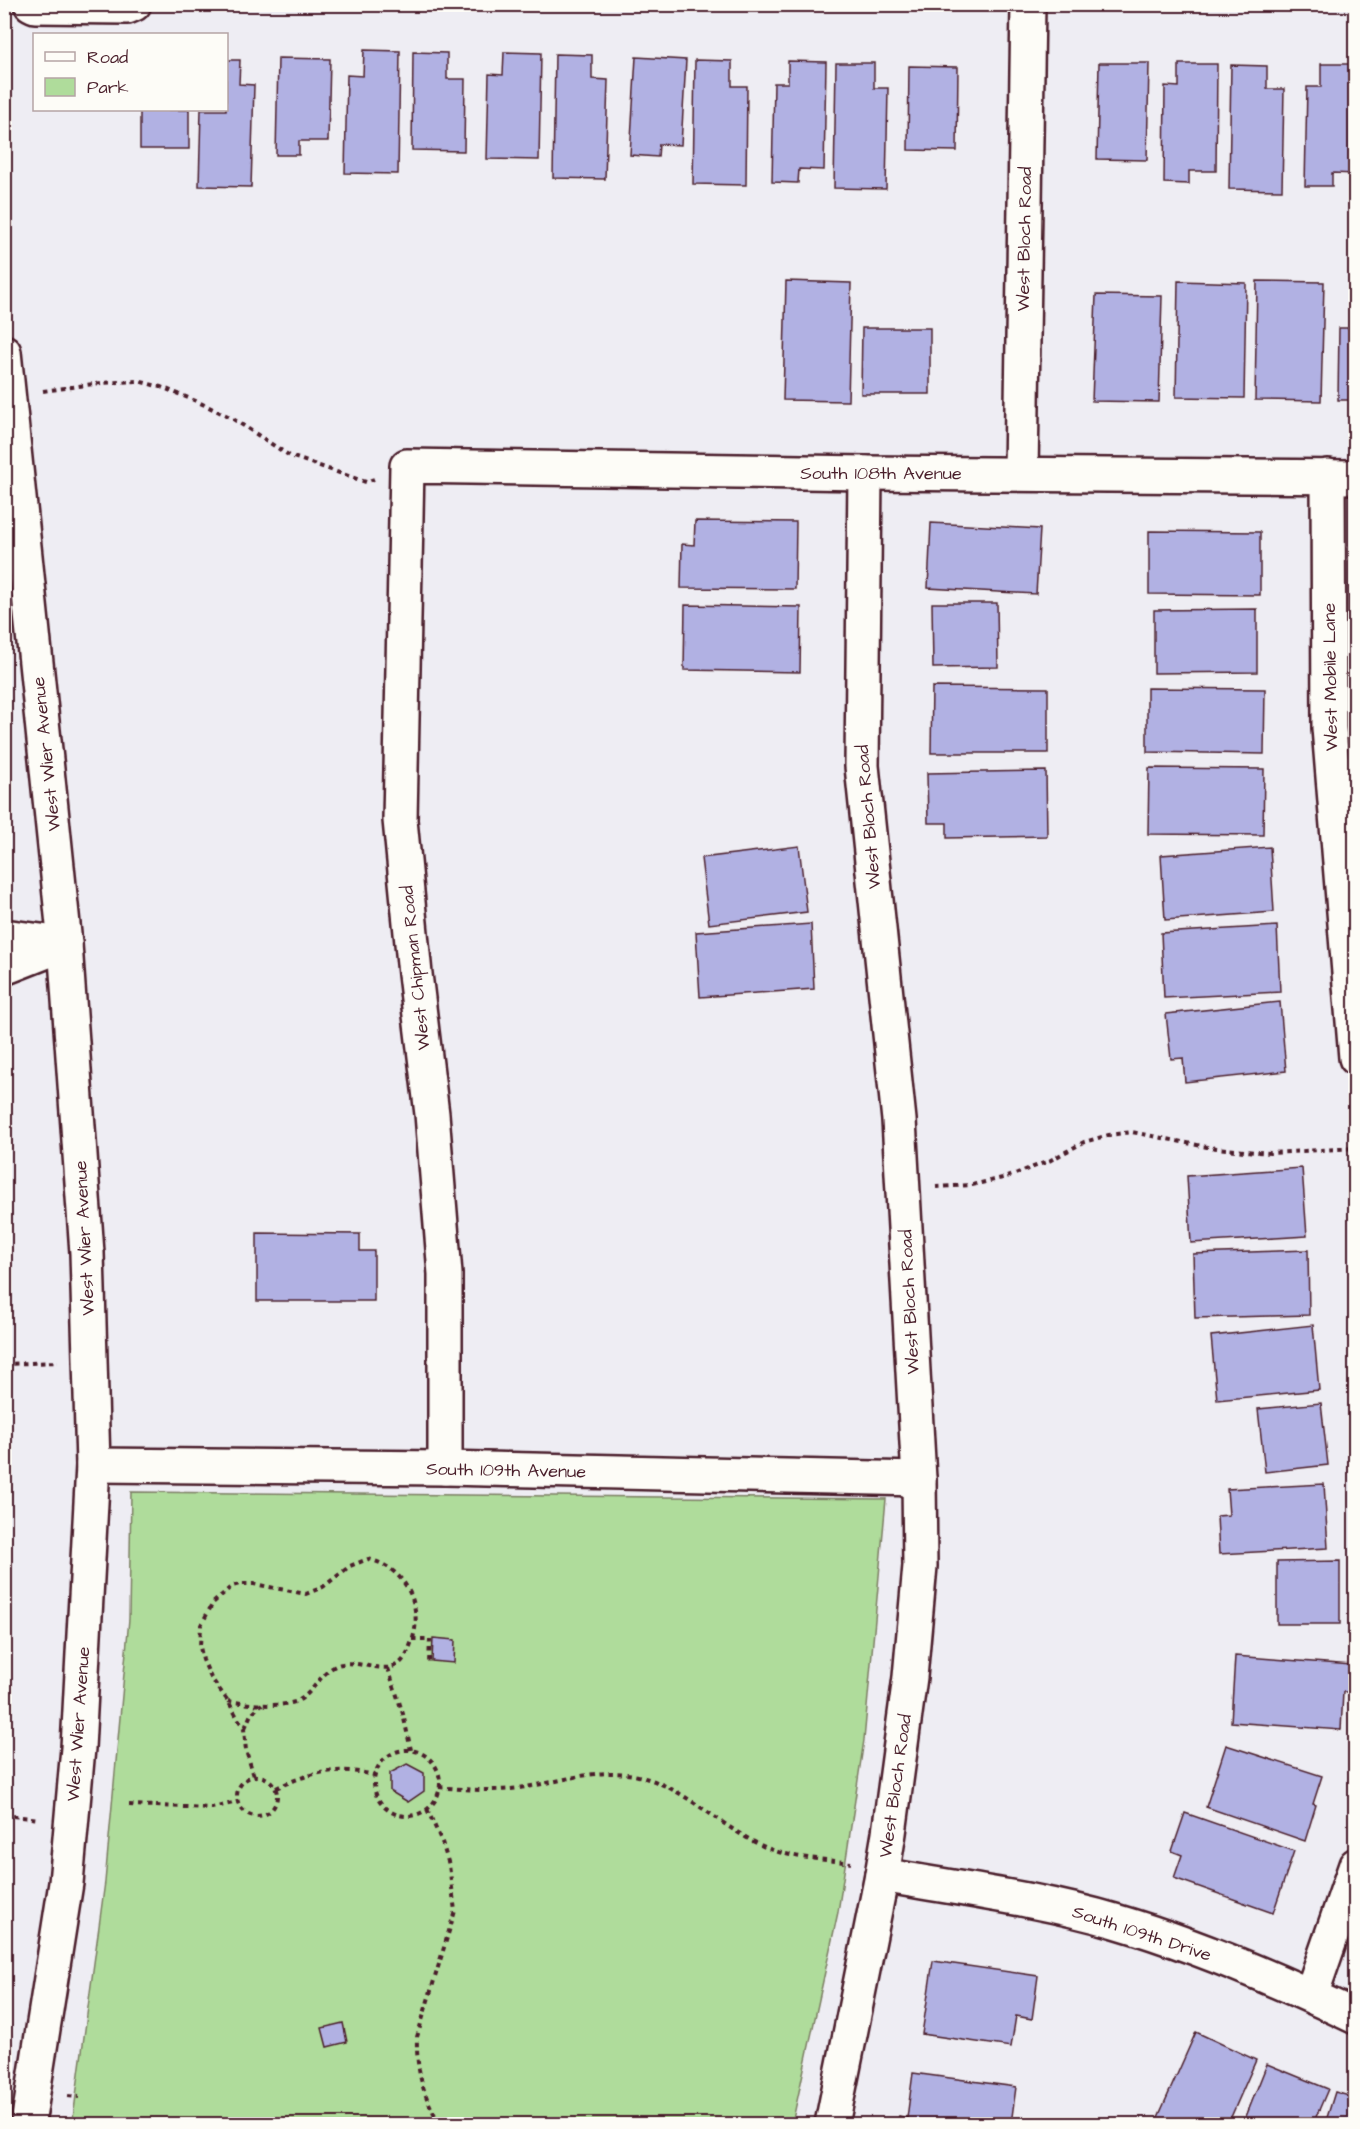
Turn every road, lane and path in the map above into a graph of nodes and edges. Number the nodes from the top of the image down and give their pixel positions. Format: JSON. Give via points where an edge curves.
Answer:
{"nodes":[{"id":1,"x":31,"y":4,"type":"edge"},
{"id":2,"x":134,"y":4,"type":"edge"},
{"id":3,"x":1028,"y":4,"type":"edge"},
{"id":4,"x":4,"y":352,"type":"edge"},
{"id":5,"x":9,"y":398,"type":"junction"},
{"id":6,"x":407,"y":466,"type":"junction"},
{"id":7,"x":865,"y":473,"type":"junction"},
{"id":8,"x":1021,"y":474,"type":"junction"},
{"id":9,"x":1342,"y":476,"type":"edge"},
{"id":10,"x":4,"y":936,"type":"edge"},
{"id":11,"x":65,"y":944,"type":"junction"},
{"id":12,"x":4,"y":968,"type":"edge"},
{"id":13,"x":1356,"y":1058,"type":"edge"},
{"id":14,"x":1356,"y":1148,"type":"edge"},
{"id":15,"x":902,"y":1189,"type":"junction"},
{"id":16,"x":90,"y":1360,"type":"junction"},
{"id":17,"x":4,"y":1364,"type":"edge"},
{"id":18,"x":93,"y":1465,"type":"junction"},
{"id":19,"x":445,"y":1468,"type":"junction"},
{"id":20,"x":919,"y":1479,"type":"junction"},
{"id":21,"x":412,"y":1639,"type":"junction"},
{"id":22,"x":429,"y":1663,"type":"dead end"},
{"id":23,"x":388,"y":1668,"type":"junction"},
{"id":24,"x":228,"y":1701,"type":"junction"},
{"id":25,"x":262,"y":1704,"type":"junction"},
{"id":26,"x":244,"y":1729,"type":"junction"},
{"id":27,"x":411,"y":1750,"type":"junction"},
{"id":28,"x":254,"y":1776,"type":"junction"},
{"id":29,"x":374,"y":1776,"type":"junction"},
{"id":30,"x":439,"y":1787,"type":"junction"},
{"id":31,"x":276,"y":1788,"type":"junction"},
{"id":32,"x":237,"y":1802,"type":"junction"},
{"id":33,"x":129,"y":1805,"type":"dead end"},
{"id":34,"x":427,"y":1809,"type":"junction"},
{"id":35,"x":852,"y":1863,"type":"dead end"},
{"id":36,"x":1356,"y":1865,"type":"edge"},
{"id":37,"x":882,"y":1875,"type":"junction"},
{"id":38,"x":1311,"y":1995,"type":"junction"},
{"id":39,"x":1356,"y":2017,"type":"edge"},
{"id":40,"x":28,"y":2124,"type":"edge"},
{"id":41,"x":440,"y":2124,"type":"edge"},
{"id":42,"x":832,"y":2124,"type":"edge"}],
"edges":[{"from":1,"to":2,"type":"street"},
{"from":3,"to":8,"type":"street","name":"West Bloch Road"},
{"from":4,"to":5,"type":"street","name":"West Wier Avenue"},
{"from":5,"to":6,"type":"path","via":[[66,387],[138,381],[230,417],[290,456],[366,482]]},
{"from":5,"to":11,"type":"street","name":"West Wier Avenue"},
{"from":6,"to":7,"type":"street","name":"South 108th Avenue"},
{"from":6,"to":19,"type":"street","name":"West Chipman Road","via":[[400,820],[445,1274]]},
{"from":7,"to":8,"type":"street","name":"South 108th Avenue"},
{"from":7,"to":15,"type":"street","name":"West Bloch Road","via":[[862,766]]},
{"from":8,"to":9,"type":"street","name":"South 108th Avenue"},
{"from":9,"to":13,"type":"street","name":"West Mobile Lane","via":[[1329,728]]},
{"from":10,"to":11,"type":"street"},
{"from":11,"to":12,"type":"street"},
{"from":11,"to":16,"type":"street","name":"West Wier Avenue","via":[[87,1253]]},
{"from":14,"to":15,"type":"path","via":[[1270,1153],[1207,1147],[1132,1132],[1084,1142],[1007,1177],[972,1185]]},
{"from":15,"to":20,"type":"street","name":"West Bloch Road"},
{"from":16,"to":17,"type":"path"},
{"from":16,"to":18,"type":"street","name":"West Wier Avenue"},
{"from":18,"to":19,"type":"street","name":"South 109th Avenue"},
{"from":18,"to":40,"type":"street","name":"West Wier Avenue","via":[[78,1748],[66,1883]]},
{"from":19,"to":20,"type":"street","name":"South 109th Avenue"},
{"from":20,"to":37,"type":"street","name":"West Bloch Road","via":[[920,1566],[911,1666]]},
{"from":21,"to":22,"type":"path","via":[[430,1639]]},
{"from":21,"to":23,"type":"path","via":[[402,1662]]},
{"from":21,"to":24,"type":"path","via":[[417,1616],[414,1600],[396,1575],[374,1560],[350,1566],[323,1587],[306,1594],[254,1584],[232,1586],[213,1603],[199,1635],[211,1678]]},
{"from":23,"to":25,"type":"path","via":[[348,1663],[334,1666],[302,1699]]},
{"from":23,"to":27,"type":"path"},
{"from":24,"to":25,"type":"path"},
{"from":24,"to":26,"type":"path"},
{"from":25,"to":26,"type":"path","via":[[251,1714]]},
{"from":26,"to":28,"type":"path"},
{"from":27,"to":29,"type":"path","via":[[392,1753]]},
{"from":27,"to":30,"type":"path","via":[[434,1764]]},
{"from":28,"to":31,"type":"path","via":[[267,1778]]},
{"from":28,"to":32,"type":"path","via":[[241,1783]]},
{"from":29,"to":31,"type":"path","via":[[348,1770],[327,1771]]},
{"from":29,"to":34,"type":"path","via":[[376,1795],[389,1810],[408,1816]]},
{"from":30,"to":34,"type":"path"},
{"from":30,"to":35,"type":"path","via":[[509,1789],[591,1774],[626,1774],[658,1783],[687,1798],[770,1849]]},
{"from":31,"to":32,"type":"path","via":[[277,1801],[264,1816],[245,1813]]},
{"from":32,"to":33,"type":"path","via":[[212,1808]]},
{"from":34,"to":41,"type":"path","via":[[449,1865],[456,1911],[417,2037],[420,2082]]},
{"from":36,"to":38,"type":"street"},
{"from":37,"to":38,"type":"street","name":"South 109th Drive","via":[[1114,1920],[1185,1943]]},
{"from":37,"to":42,"type":"street","name":"West Bloch Road"},
{"from":38,"to":39,"type":"street","name":"South 109th Drive"}]}
